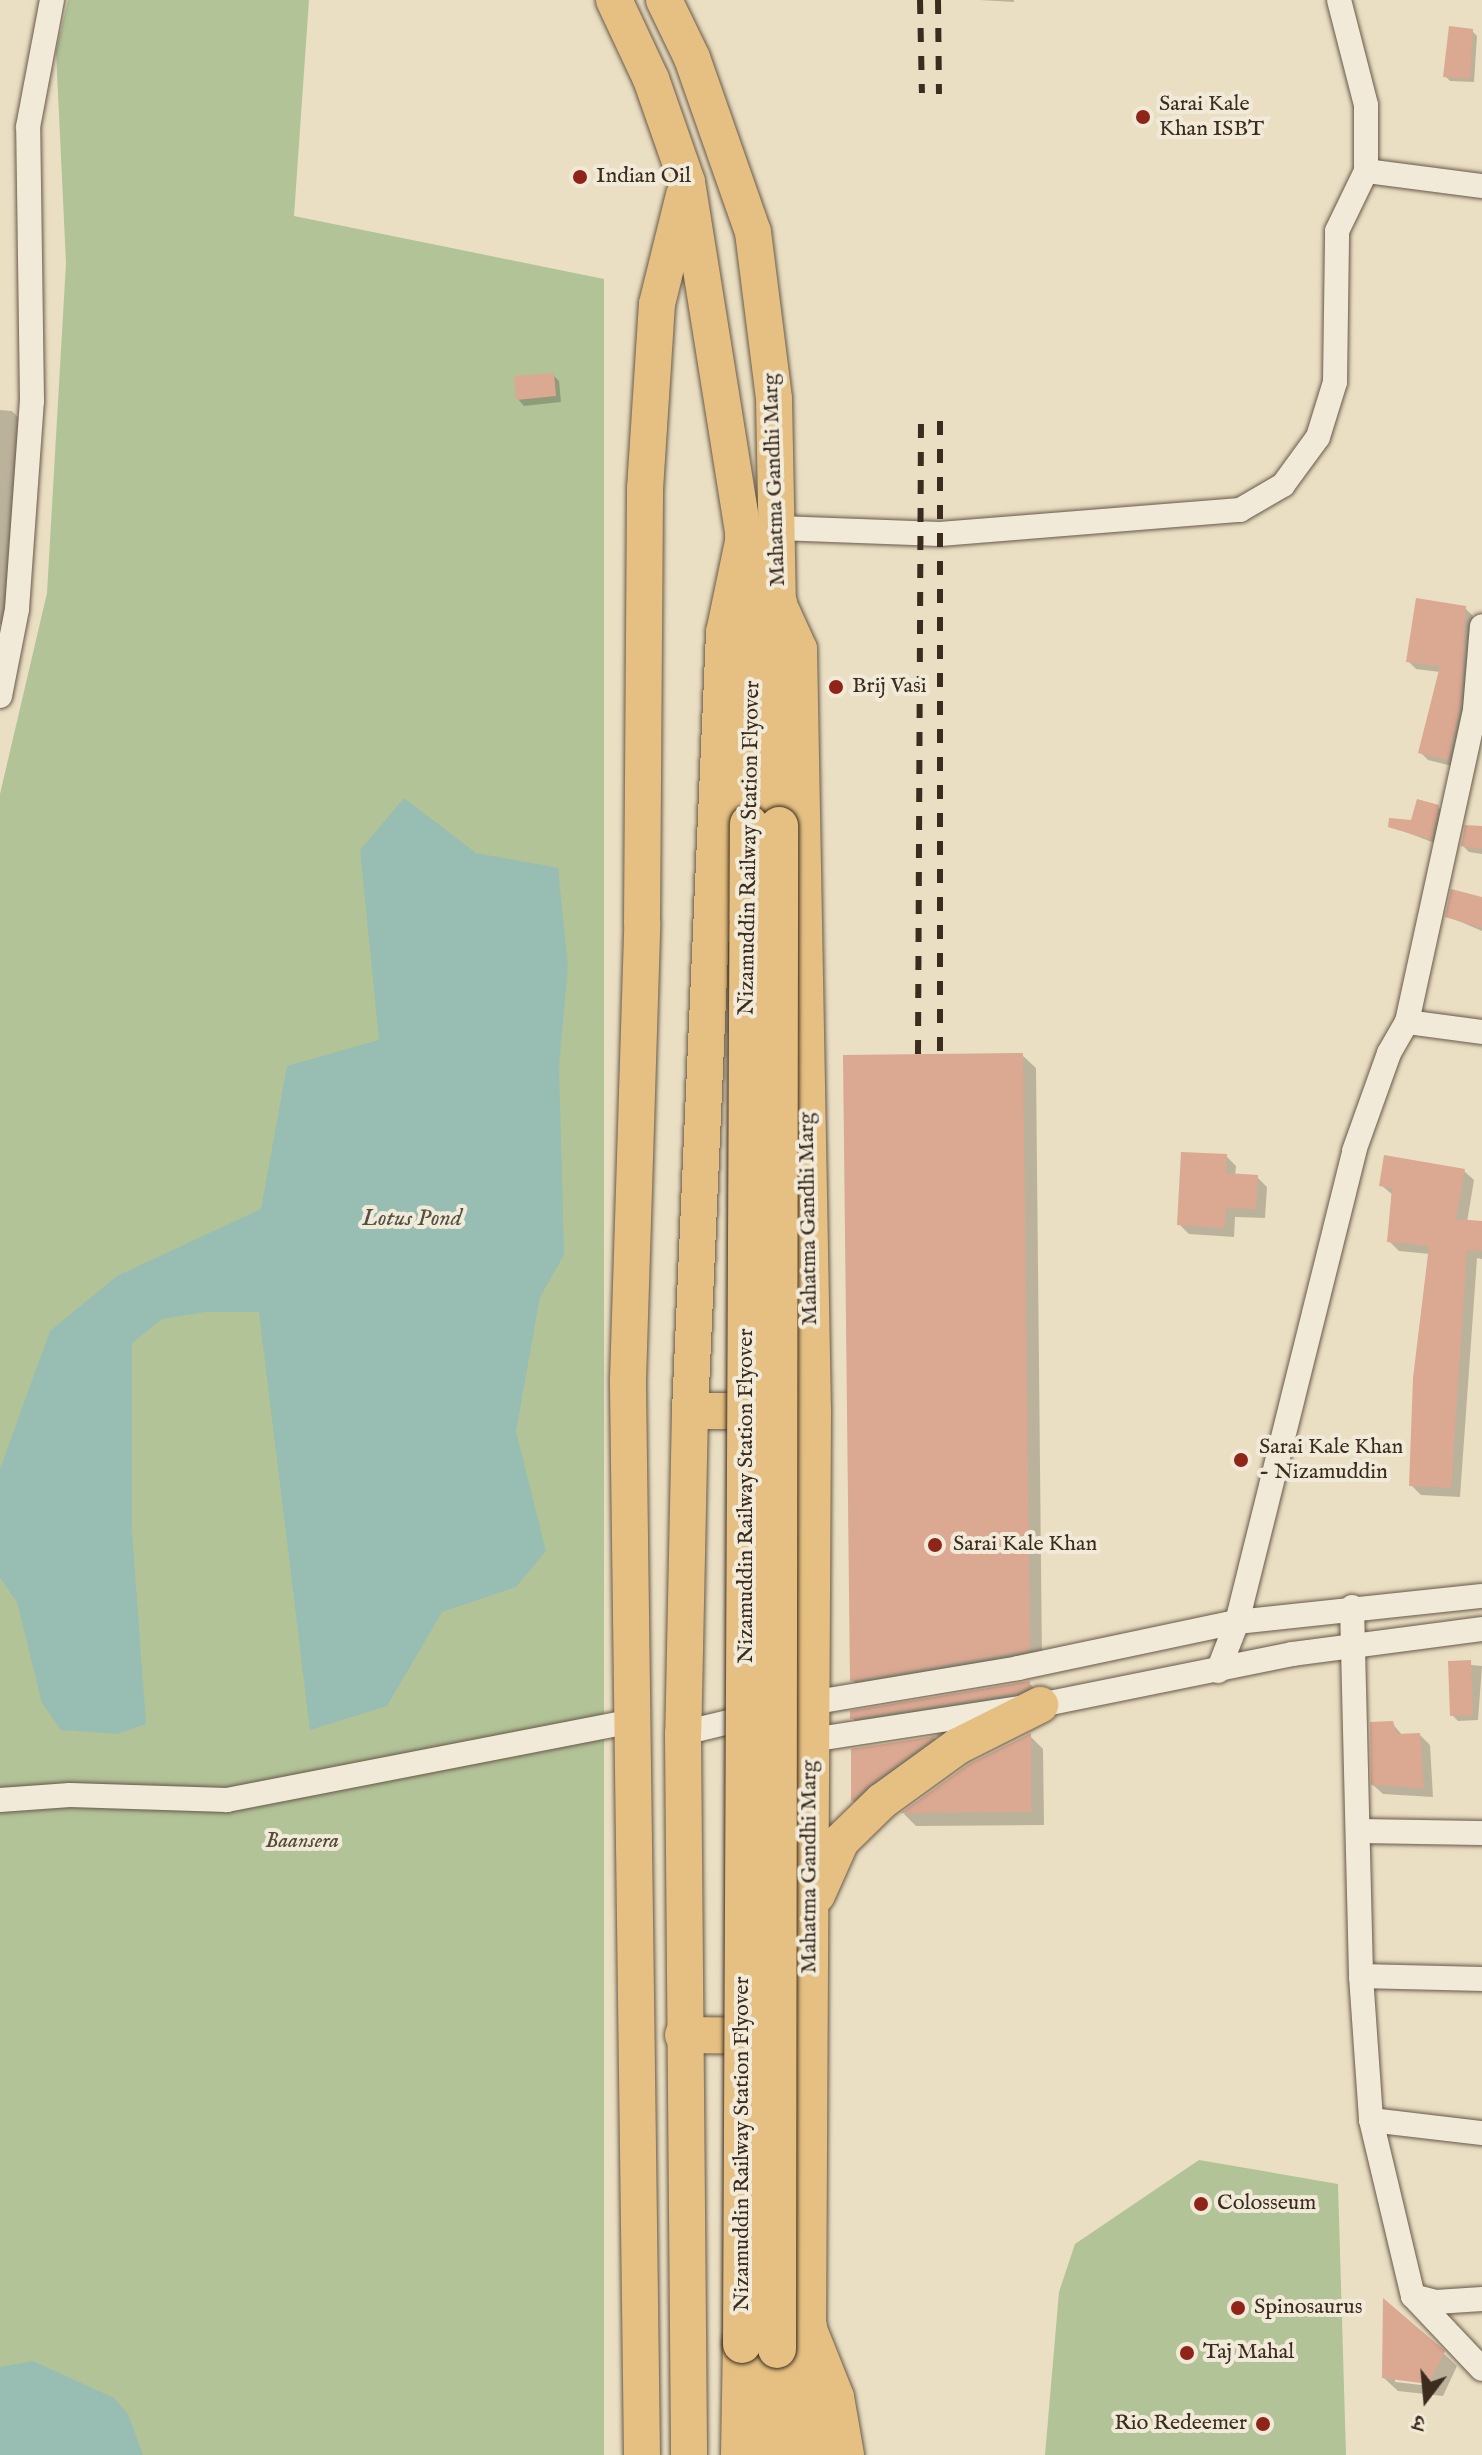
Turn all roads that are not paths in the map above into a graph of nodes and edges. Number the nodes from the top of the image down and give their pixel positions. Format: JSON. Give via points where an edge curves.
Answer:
{"nodes":[{"id":1,"x":52,"y":0,"type":"edge"},
{"id":2,"x":614,"y":0,"type":"edge"},
{"id":3,"x":664,"y":0,"type":"edge"},
{"id":4,"x":1339,"y":0,"type":"edge"},
{"id":5,"x":1366,"y":171,"type":"junction"},
{"id":6,"x":687,"y":182,"type":"junction"},
{"id":7,"x":1482,"y":186,"type":"edge"},
{"id":8,"x":761,"y":533,"type":"junction"},
{"id":9,"x":778,"y":603,"type":"junction"},
{"id":10,"x":1482,"y":626,"type":"edge"},
{"id":11,"x":0,"y":696,"type":"edge"},
{"id":12,"x":764,"y":825,"type":"junction"},
{"id":13,"x":1407,"y":1022,"type":"junction"},
{"id":14,"x":1482,"y":1032,"type":"edge"},
{"id":15,"x":690,"y":1411,"type":"junction"},
{"id":16,"x":813,"y":1411,"type":"junction"},
{"id":17,"x":1482,"y":1596,"type":"edge"},
{"id":18,"x":1352,"y":1607,"type":"junction"},
{"id":19,"x":1237,"y":1622,"type":"junction"},
{"id":20,"x":1482,"y":1629,"type":"edge"},
{"id":21,"x":1350,"y":1646,"type":"junction"},
{"id":22,"x":1218,"y":1671,"type":"junction"},
{"id":23,"x":810,"y":1703,"type":"junction"},
{"id":24,"x":1040,"y":1705,"type":"junction"},
{"id":25,"x":635,"y":1721,"type":"junction"},
{"id":26,"x":683,"y":1733,"type":"junction"},
{"id":27,"x":810,"y":1743,"type":"junction"},
{"id":28,"x":0,"y":1800,"type":"edge"},
{"id":29,"x":1358,"y":1831,"type":"junction"},
{"id":30,"x":1482,"y":1833,"type":"edge"},
{"id":31,"x":809,"y":1919,"type":"junction"},
{"id":32,"x":1361,"y":1976,"type":"junction"},
{"id":33,"x":1482,"y":1979,"type":"edge"},
{"id":34,"x":683,"y":2035,"type":"junction"},
{"id":35,"x":809,"y":2036,"type":"junction"},
{"id":36,"x":1371,"y":2120,"type":"junction"},
{"id":37,"x":1482,"y":2133,"type":"edge"},
{"id":38,"x":1413,"y":2296,"type":"junction"},
{"id":39,"x":1482,"y":2299,"type":"edge"},
{"id":40,"x":808,"y":2327,"type":"junction"},
{"id":41,"x":1482,"y":2369,"type":"edge"},
{"id":42,"x":642,"y":2455,"type":"edge"},
{"id":43,"x":689,"y":2455,"type":"edge"},
{"id":44,"x":740,"y":2455,"type":"edge"},
{"id":45,"x":777,"y":2455,"type":"edge"},
{"id":46,"x":813,"y":2455,"type":"edge"},
{"id":47,"x":846,"y":2455,"type":"edge"}],
"edges":[{"from":1,"to":11,"type":"street","via":[[28,127],[32,401],[17,609]]},
{"from":2,"to":6,"type":"main road","name":"Mahatma Gandhi Marg","via":[[651,79]]},
{"from":3,"to":8,"type":"main road","name":"Mahatma Gandhi Marg","via":[[692,58],[753,232],[767,310]]},
{"from":4,"to":5,"type":"street","via":[[1366,105]]},
{"from":5,"to":7,"type":"street"},
{"from":5,"to":8,"type":"street","via":[[1337,231],[1335,382],[1326,417],[1301,464],[1266,499],[1240,510],[940,534]]},
{"from":6,"to":8,"type":"main road","name":"Mahatma Gandhi Marg"},
{"from":6,"to":25,"type":"main road","via":[[657,304],[645,489],[642,923],[628,1380]]},
{"from":8,"to":9,"type":"main road","name":"Mahatma Gandhi Marg"},
{"from":8,"to":12,"type":"highway","name":"Nizamuddin Railway Station Flyover","via":[[753,632]]},
{"from":8,"to":15,"type":"main road","name":"Mahatma Gandhi Marg","via":[[724,633]]},
{"from":9,"to":12,"type":"highway","name":"Nizamuddin Railway Station Flyover"},
{"from":9,"to":16,"type":"main road","name":"Mahatma Gandhi Marg","via":[[796,635],[800,678]]},
{"from":10,"to":13,"type":"street","via":[[1475,709]]},
{"from":12,"to":44,"type":"highway","name":"Nizamuddin Railway Station Flyover","bridge":true},
{"from":12,"to":45,"type":"highway","name":"Nizamuddin Railway Station Flyover","bridge":true},
{"from":13,"to":14,"type":"street"},
{"from":13,"to":19,"type":"street","via":[[1389,1053],[1354,1151]]},
{"from":15,"to":16,"type":"main road"},
{"from":15,"to":26,"type":"main road","name":"Mahatma Gandhi Marg"},
{"from":16,"to":23,"type":"main road","name":"Mahatma Gandhi Marg"},
{"from":17,"to":18,"type":"street"},
{"from":18,"to":19,"type":"street"},
{"from":18,"to":21,"type":"street"},
{"from":19,"to":22,"type":"street"},
{"from":19,"to":23,"type":"street","via":[[1018,1668]]},
{"from":20,"to":21,"type":"street"},
{"from":21,"to":22,"type":"street"},
{"from":21,"to":29,"type":"street"},
{"from":22,"to":24,"type":"street"},
{"from":23,"to":26,"type":"street"},
{"from":23,"to":27,"type":"main road","name":"Mahatma Gandhi Marg"},
{"from":24,"to":27,"type":"street"},
{"from":24,"to":31,"type":"main road","via":[[958,1746],[882,1801],[841,1841]]},
{"from":25,"to":28,"type":"street","via":[[227,1800],[70,1795]]},
{"from":25,"to":42,"type":"main road"},
{"from":26,"to":27,"type":"street"},
{"from":26,"to":34,"type":"main road","name":"Mahatma Gandhi Marg"},
{"from":27,"to":31,"type":"main road","name":"Mahatma Gandhi Marg"},
{"from":29,"to":30,"type":"street"},
{"from":29,"to":32,"type":"street"},
{"from":31,"to":35,"type":"main road","name":"Mahatma Gandhi Marg"},
{"from":32,"to":33,"type":"street"},
{"from":32,"to":36,"type":"street"},
{"from":34,"to":35,"type":"main road"},
{"from":34,"to":43,"type":"main road","name":"Mahatma Gandhi Marg"},
{"from":35,"to":40,"type":"main road","name":"Mahatma Gandhi Marg"},
{"from":36,"to":37,"type":"street"},
{"from":36,"to":38,"type":"street"},
{"from":38,"to":39,"type":"street","via":[[1436,2302]]},
{"from":38,"to":41,"type":"street"},
{"from":40,"to":46,"type":"highway"},
{"from":40,"to":47,"type":"main road","name":"Mahatma Gandhi Marg","via":[[836,2397]]}]}
